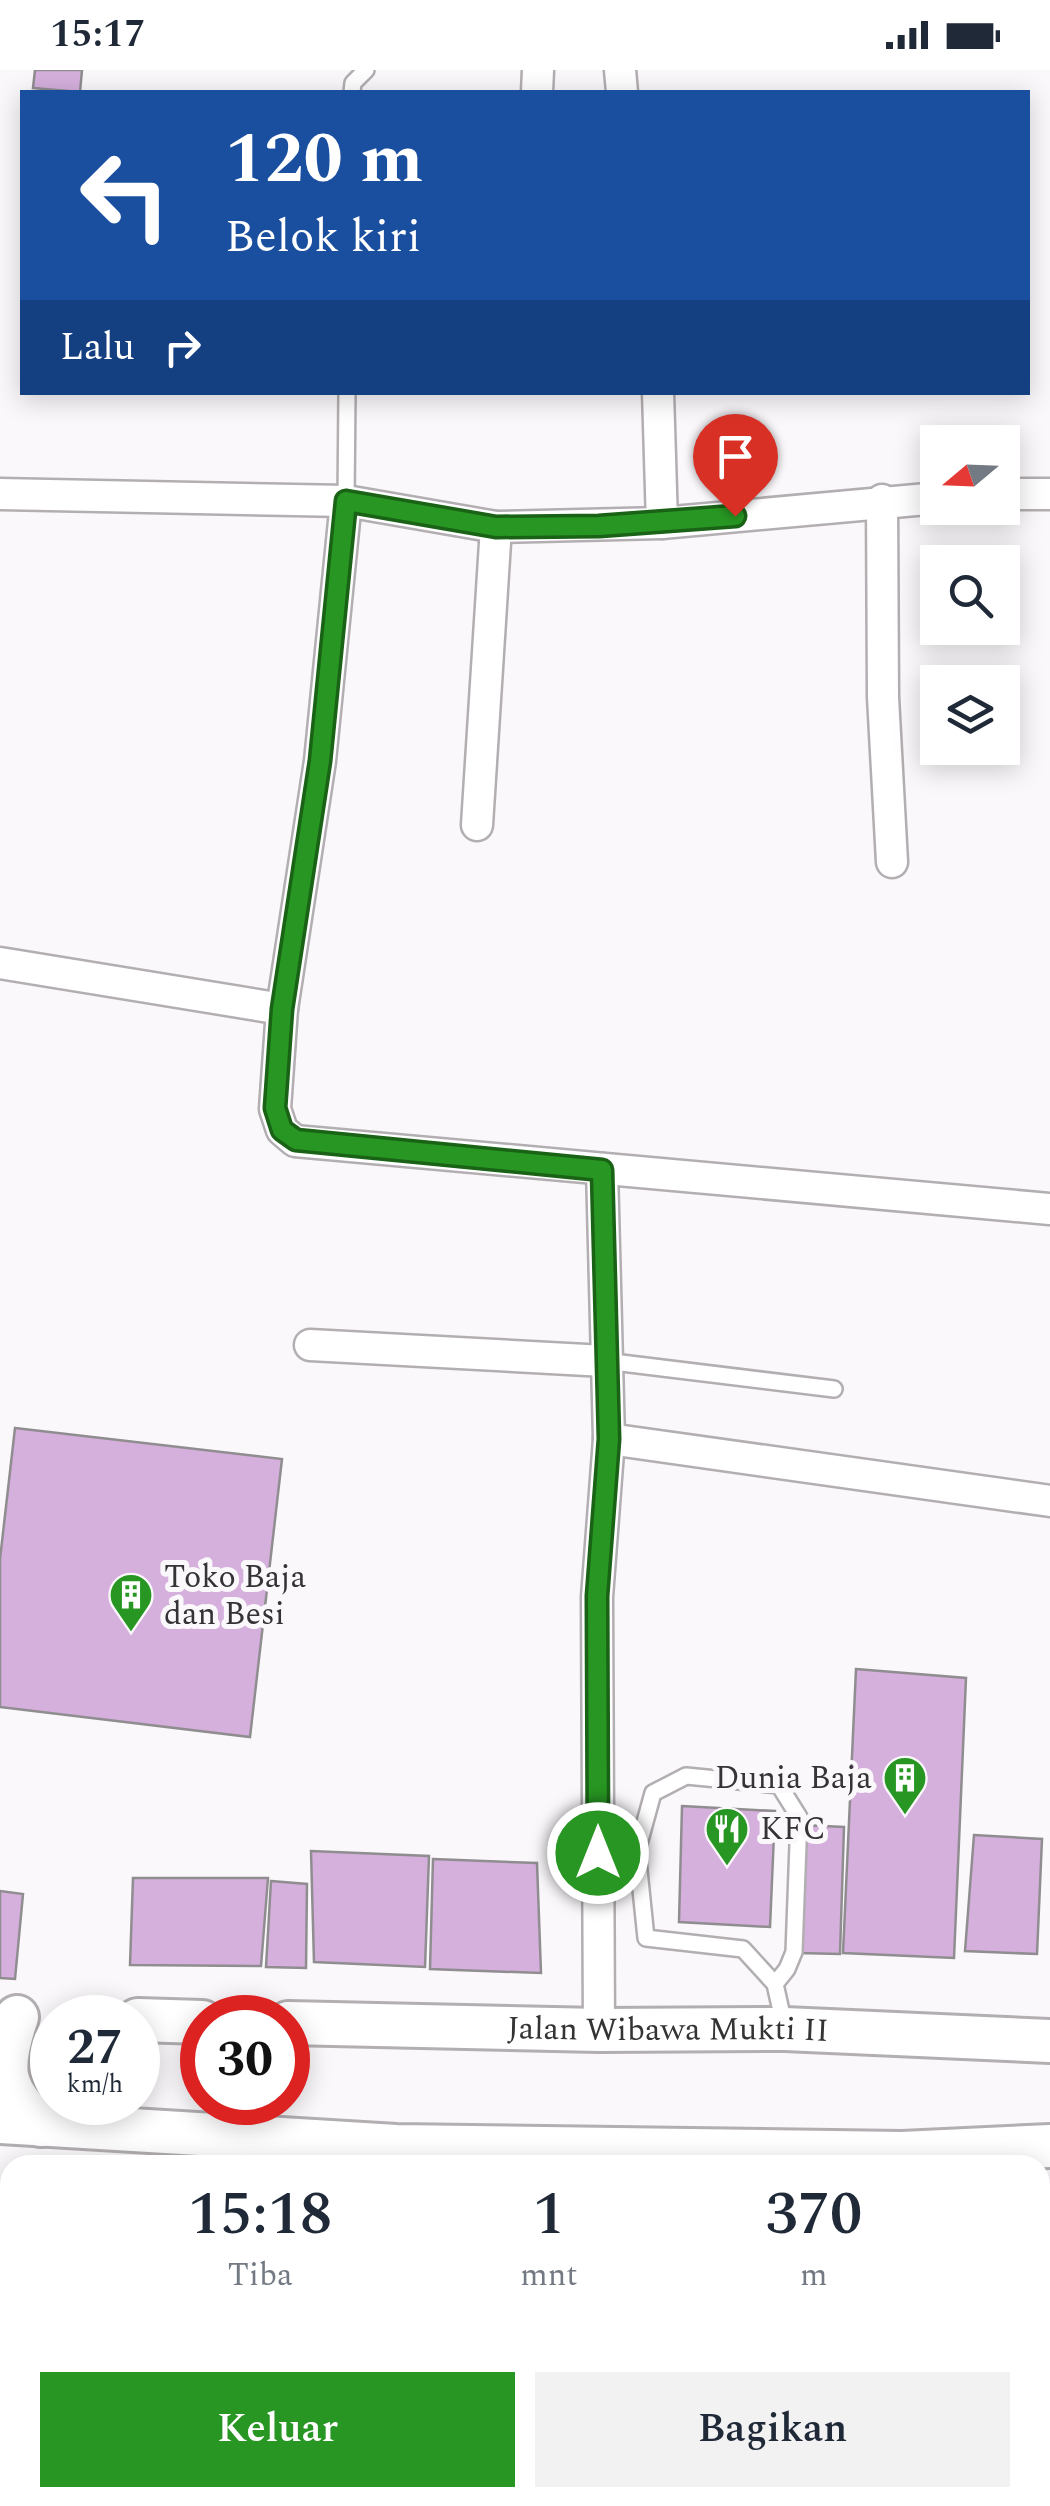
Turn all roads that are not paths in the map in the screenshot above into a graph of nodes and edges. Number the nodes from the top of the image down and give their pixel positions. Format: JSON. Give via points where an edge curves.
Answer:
{"nodes":[{"id":1,"x":366,"y":70,"type":"edge"},
{"id":2,"x":352,"y":90,"type":"edge"},
{"id":3,"x":347,"y":395,"type":"edge"},
{"id":4,"x":658,"y":395,"type":"edge"},
{"id":5,"x":0,"y":494,"type":"edge"},
{"id":6,"x":1020,"y":494,"type":"edge"},
{"id":7,"x":1050,"y":494,"type":"edge"},
{"id":8,"x":920,"y":499,"type":"edge"},
{"id":9,"x":882,"y":500,"type":"junction"},
{"id":10,"x":346,"y":501,"type":"junction"},
{"id":11,"x":662,"y":523,"type":"junction"},
{"id":12,"x":496,"y":527,"type":"junction"},
{"id":13,"x":478,"y":825,"type":"dead end"},
{"id":14,"x":892,"y":862,"type":"dead end"},
{"id":15,"x":0,"y":963,"type":"edge"},
{"id":16,"x":282,"y":1009,"type":"junction"},
{"id":17,"x":602,"y":1170,"type":"junction"},
{"id":18,"x":1050,"y":1209,"type":"edge"},
{"id":19,"x":310,"y":1345,"type":"dead end"},
{"id":20,"x":605,"y":1361,"type":"junction"},
{"id":21,"x":834,"y":1389,"type":"dead end"},
{"id":22,"x":609,"y":1439,"type":"junction"},
{"id":23,"x":1050,"y":1502,"type":"edge"},
{"id":24,"x":775,"y":1984,"type":"junction"},
{"id":25,"x":23,"y":2018,"type":"edge"},
{"id":26,"x":310,"y":2024,"type":"edge"},
{"id":27,"x":784,"y":2029,"type":"junction"},
{"id":28,"x":599,"y":2030,"type":"junction"},
{"id":29,"x":1050,"y":2041,"type":"edge"},
{"id":30,"x":21,"y":2124,"type":"edge"},
{"id":31,"x":1050,"y":2146,"type":"edge"},
{"id":32,"x":1050,"y":2154,"type":"edge"},
{"id":33,"x":746,"y":2155,"type":"edge"},
{"id":34,"x":948,"y":2155,"type":"edge"}],
"edges":[{"from":1,"to":2,"type":"lane"},
{"from":3,"to":10,"type":"lane"},
{"from":4,"to":11,"type":"street"},
{"from":5,"to":10,"type":"street"},
{"from":6,"to":7,"type":"street"},
{"from":8,"to":9,"type":"street"},
{"from":9,"to":11,"type":"street"},
{"from":9,"to":14,"type":"street"},
{"from":10,"to":12,"type":"street"},
{"from":10,"to":16,"type":"street","via":[[320,761]]},
{"from":11,"to":12,"type":"street"},
{"from":12,"to":13,"type":"street"},
{"from":15,"to":16,"type":"street"},
{"from":16,"to":17,"type":"street","via":[[275,1108],[282,1130],[296,1140]]},
{"from":17,"to":18,"type":"street"},
{"from":17,"to":20,"type":"street"},
{"from":19,"to":20,"type":"street"},
{"from":20,"to":21,"type":"lane"},
{"from":20,"to":22,"type":"street"},
{"from":22,"to":23,"type":"street"},
{"from":22,"to":28,"type":"street","via":[[597,1596]]},
{"from":24,"to":24,"type":"lane","via":[[743,1949],[646,1938],[637,1852],[652,1793],[686,1776],[779,1785],[799,1817],[794,1952]]},
{"from":24,"to":27,"type":"lane"},
{"from":25,"to":30,"type":"main road","via":[[6,2047],[6,2082]]},
{"from":26,"to":28,"type":"main road","name":"Jalan Wibawa Mukti II"},
{"from":27,"to":28,"type":"main road","name":"Jalan Wibawa Mukti II"},
{"from":27,"to":29,"type":"main road","name":"Jalan Wibawa Mukti II"},
{"from":30,"to":33,"type":"main road","via":[[304,2147]]},
{"from":31,"to":32,"type":"street"},
{"from":31,"to":34,"type":"main road"}]}
